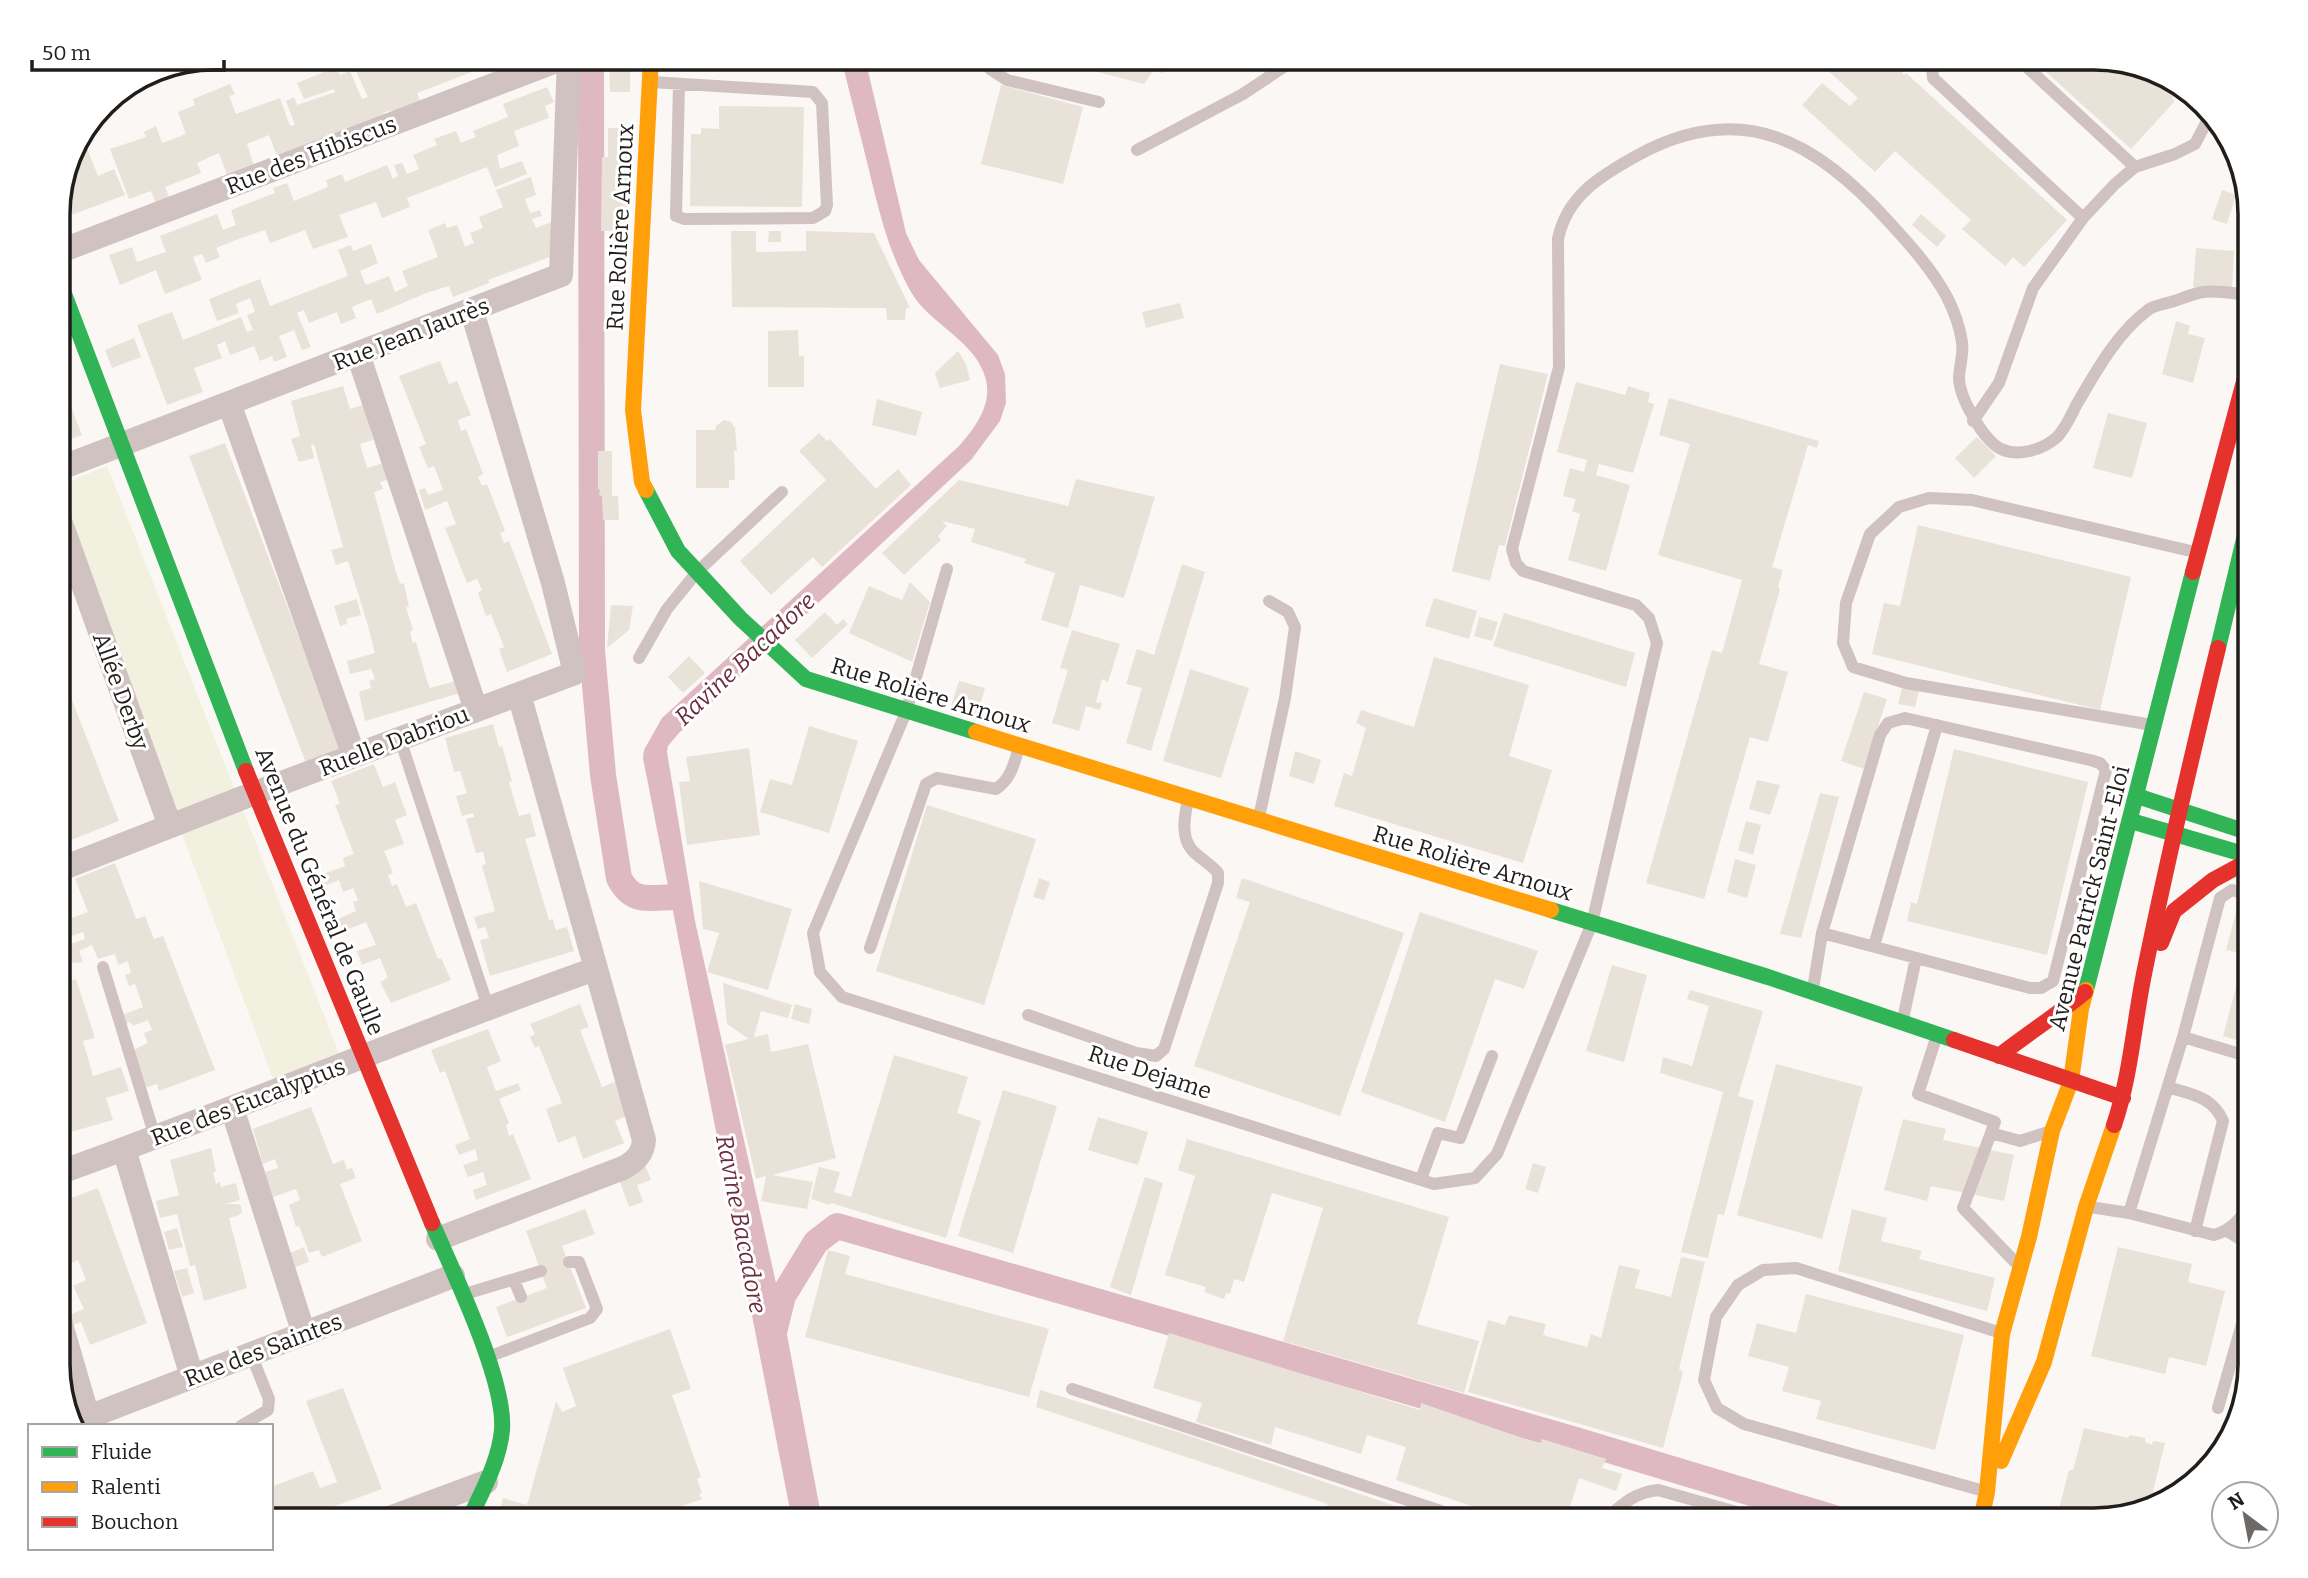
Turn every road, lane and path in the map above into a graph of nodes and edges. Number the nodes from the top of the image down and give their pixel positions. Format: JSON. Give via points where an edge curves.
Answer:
{"nodes":[{"id":1,"x":533,"y":70,"type":"edge"},
{"id":2,"x":569,"y":70,"type":"edge"},
{"id":3,"x":651,"y":70,"type":"edge"},
{"id":4,"x":992,"y":70,"type":"edge"},
{"id":5,"x":1279,"y":70,"type":"edge"},
{"id":6,"x":1932,"y":70,"type":"edge"},
{"id":7,"x":2030,"y":70,"type":"edge"},
{"id":8,"x":651,"y":82,"type":"junction"},
{"id":9,"x":679,"y":84,"type":"junction"},
{"id":10,"x":1099,"y":102,"type":"dead end"},
{"id":11,"x":2206,"y":123,"type":"edge"},
{"id":12,"x":1137,"y":150,"type":"dead end"},
{"id":13,"x":2135,"y":167,"type":"junction"},
{"id":14,"x":2083,"y":218,"type":"junction"},
{"id":15,"x":70,"y":248,"type":"edge"},
{"id":16,"x":2238,"y":294,"type":"edge"},
{"id":17,"x":70,"y":310,"type":"edge"},
{"id":18,"x":472,"y":311,"type":"junction"},
{"id":19,"x":358,"y":354,"type":"junction"},
{"id":20,"x":229,"y":403,"type":"junction"},
{"id":21,"x":2238,"y":405,"type":"edge"},
{"id":22,"x":1973,"y":421,"type":"junction"},
{"id":23,"x":121,"y":444,"type":"junction"},
{"id":24,"x":70,"y":464,"type":"edge"},
{"id":25,"x":782,"y":492,"type":"dead end"},
{"id":26,"x":70,"y":549,"type":"edge"},
{"id":27,"x":2199,"y":553,"type":"junction"},
{"id":28,"x":2238,"y":564,"type":"edge"},
{"id":29,"x":947,"y":569,"type":"dead end"},
{"id":30,"x":697,"y":572,"type":"junction"},
{"id":31,"x":1269,"y":601,"type":"dead end"},
{"id":32,"x":639,"y":658,"type":"dead end"},
{"id":33,"x":519,"y":694,"type":"junction"},
{"id":34,"x":476,"y":710,"type":"junction"},
{"id":35,"x":906,"y":712,"type":"junction"},
{"id":36,"x":1937,"y":725,"type":"junction"},
{"id":37,"x":2154,"y":725,"type":"junction"},
{"id":38,"x":400,"y":739,"type":"junction"},
{"id":39,"x":1019,"y":747,"type":"junction"},
{"id":40,"x":354,"y":756,"type":"junction"},
{"id":41,"x":255,"y":793,"type":"junction"},
{"id":42,"x":2137,"y":796,"type":"junction"},
{"id":43,"x":1188,"y":799,"type":"junction"},
{"id":44,"x":2179,"y":810,"type":"junction"},
{"id":45,"x":1259,"y":820,"type":"junction"},
{"id":46,"x":2132,"y":821,"type":"junction"},
{"id":47,"x":170,"y":826,"type":"junction"},
{"id":48,"x":2238,"y":829,"type":"edge"},
{"id":49,"x":2173,"y":834,"type":"junction"},
{"id":50,"x":2238,"y":854,"type":"edge"},
{"id":51,"x":70,"y":865,"type":"edge"},
{"id":52,"x":2238,"y":865,"type":"edge"},
{"id":53,"x":2238,"y":892,"type":"edge"},
{"id":54,"x":1592,"y":923,"type":"junction"},
{"id":55,"x":1822,"y":933,"type":"junction"},
{"id":56,"x":1874,"y":946,"type":"junction"},
{"id":57,"x":870,"y":948,"type":"dead end"},
{"id":58,"x":1916,"y":958,"type":"junction"},
{"id":59,"x":103,"y":967,"type":"dead end"},
{"id":60,"x":595,"y":969,"type":"junction"},
{"id":61,"x":2085,"y":992,"type":"junction"},
{"id":62,"x":1812,"y":993,"type":"junction"},
{"id":63,"x":488,"y":1007,"type":"junction"},
{"id":64,"x":2137,"y":1007,"type":"junction"},
{"id":65,"x":1028,"y":1015,"type":"dead end"},
{"id":66,"x":1902,"y":1023,"type":"junction"},
{"id":67,"x":1937,"y":1035,"type":"junction"},
{"id":68,"x":2183,"y":1037,"type":"junction"},
{"id":69,"x":2238,"y":1053,"type":"edge"},
{"id":70,"x":1492,"y":1056,"type":"dead end"},
{"id":71,"x":1999,"y":1056,"type":"junction"},
{"id":72,"x":363,"y":1057,"type":"junction"},
{"id":73,"x":2071,"y":1081,"type":"junction"},
{"id":74,"x":2168,"y":1087,"type":"junction"},
{"id":75,"x":2123,"y":1098,"type":"junction"},
{"id":76,"x":232,"y":1108,"type":"junction"},
{"id":77,"x":2052,"y":1131,"type":"junction"},
{"id":78,"x":1991,"y":1133,"type":"junction"},
{"id":79,"x":155,"y":1137,"type":"junction"},
{"id":80,"x":124,"y":1149,"type":"junction"},
{"id":81,"x":70,"y":1168,"type":"edge"},
{"id":82,"x":1421,"y":1180,"type":"junction"},
{"id":83,"x":2086,"y":1207,"type":"junction"},
{"id":84,"x":2129,"y":1213,"type":"junction"},
{"id":85,"x":2238,"y":1220,"type":"edge"},
{"id":86,"x":2195,"y":1231,"type":"junction"},
{"id":87,"x":2227,"y":1231,"type":"junction"},
{"id":88,"x":2238,"y":1238,"type":"edge"},
{"id":89,"x":438,"y":1240,"type":"junction"},
{"id":90,"x":569,"y":1262,"type":"dead end"},
{"id":91,"x":2019,"y":1270,"type":"junction"},
{"id":92,"x":541,"y":1271,"type":"dead end"},
{"id":93,"x":514,"y":1280,"type":"junction"},
{"id":94,"x":457,"y":1286,"type":"junction"},
{"id":95,"x":521,"y":1297,"type":"dead end"},
{"id":96,"x":304,"y":1334,"type":"junction"},
{"id":97,"x":2002,"y":1334,"type":"junction"},
{"id":98,"x":2238,"y":1338,"type":"edge"},
{"id":99,"x":251,"y":1354,"type":"junction"},
{"id":100,"x":484,"y":1358,"type":"junction"},
{"id":101,"x":70,"y":1369,"type":"edge"},
{"id":102,"x":192,"y":1377,"type":"junction"},
{"id":103,"x":1072,"y":1389,"type":"dead end"},
{"id":104,"x":2218,"y":1408,"type":"dead end"},
{"id":105,"x":80,"y":1417,"type":"edge"},
{"id":106,"x":81,"y":1420,"type":"edge"},
{"id":107,"x":244,"y":1424,"type":"edge"},
{"id":108,"x":486,"y":1482,"type":"junction"},
{"id":109,"x":1987,"y":1492,"type":"junction"},
{"id":110,"x":416,"y":1508,"type":"edge"},
{"id":111,"x":474,"y":1508,"type":"edge"},
{"id":112,"x":1432,"y":1508,"type":"edge"},
{"id":113,"x":1619,"y":1508,"type":"edge"},
{"id":114,"x":1715,"y":1508,"type":"edge"},
{"id":115,"x":1984,"y":1508,"type":"edge"}],
"edges":[{"from":1,"to":15,"type":"street","name":"Rue des Hibiscus"},
{"from":2,"to":18,"type":"street","name":"Rue Jean Jaurès","via":[[561,275]]},
{"from":3,"to":8,"type":"main road","name":"Rue Rolière Arnoux"},
{"from":4,"to":10,"type":"lane","via":[[1007,80]]},
{"from":5,"to":12,"type":"lane"},
{"from":6,"to":14,"type":"lane","via":[[1933,78]]},
{"from":7,"to":13,"type":"lane"},
{"from":8,"to":9,"type":"lane"},
{"from":8,"to":30,"type":"main road","name":"Rue Rolière Arnoux","via":[[633,410],[642,482],[678,551]]},
{"from":9,"to":9,"type":"lane","via":[[676,216],[813,218],[825,211],[819,97],[806,90]]},
{"from":11,"to":13,"type":"lane","via":[[2195,144]]},
{"from":13,"to":14,"type":"lane"},
{"from":14,"to":22,"type":"lane","via":[[2033,288],[1999,383]]},
{"from":16,"to":22,"type":"lane","via":[[2205,292],[2149,309],[2113,346],[2058,437],[2042,448],[2001,449]]},
{"from":17,"to":23,"type":"main road","name":"Avenue du Général de Gaulle"},
{"from":18,"to":19,"type":"street","name":"Rue Jean Jaurès"},
{"from":18,"to":33,"type":"street","name":"Ruelle Dabriou","via":[[575,673]]},
{"from":19,"to":20,"type":"street","name":"Rue Jean Jaurès"},
{"from":19,"to":34,"type":"street"},
{"from":20,"to":23,"type":"street","name":"Rue Jean Jaurès"},
{"from":20,"to":40,"type":"street"},
{"from":21,"to":27,"type":"main road","name":"Avenue Patrick Saint-Eloi"},
{"from":22,"to":54,"type":"lane","name":"Rue Dejame","via":[[1959,380],[1963,343],[1947,298],[1919,255],[1874,206],[1811,152],[1783,138],[1751,130],[1681,137],[1641,153],[1592,182],[1573,202],[1558,239],[1559,367],[1512,550],[1522,571],[1636,605],[1649,618],[1657,643]]},
{"from":23,"to":24,"type":"street","name":"Rue Jean Jaurès"},
{"from":23,"to":41,"type":"main road","name":"Avenue du Général de Gaulle"},
{"from":25,"to":30,"type":"lane"},
{"from":26,"to":47,"type":"street","name":"Allée Derby"},
{"from":27,"to":37,"type":"main road","name":"Avenue Patrick Saint-Eloi"},
{"from":27,"to":37,"type":"lane","via":[[1972,500],[1929,498],[1899,507],[1870,534],[1846,603],[1843,643],[1853,667],[1906,683]]},
{"from":28,"to":44,"type":"main road","name":"Avenue Patrick Saint-Eloi"},
{"from":29,"to":35,"type":"lane","name":"Rue Dejame"},
{"from":30,"to":32,"type":"lane","via":[[667,609]]},
{"from":30,"to":35,"type":"main road","name":"Rue Rolière Arnoux","via":[[806,679]]},
{"from":31,"to":45,"type":"lane","via":[[1288,612],[1295,627]]},
{"from":33,"to":34,"type":"street","name":"Ruelle Dabriou"},
{"from":33,"to":60,"type":"street"},
{"from":34,"to":38,"type":"street","name":"Ruelle Dabriou"},
{"from":35,"to":39,"type":"main road","name":"Rue Rolière Arnoux"},
{"from":35,"to":82,"type":"lane","name":"Rue Dejame","via":[[813,933],[820,972],[842,997]]},
{"from":36,"to":55,"type":"lane","via":[[1905,718],[1883,728]]},
{"from":36,"to":56,"type":"lane"},
{"from":36,"to":58,"type":"lane","via":[[2090,760],[2104,766],[2106,776],[2053,981],[2030,988]]},
{"from":37,"to":42,"type":"main road","name":"Avenue Patrick Saint-Eloi"},
{"from":38,"to":40,"type":"street","name":"Ruelle Dabriou"},
{"from":38,"to":63,"type":"lane"},
{"from":39,"to":43,"type":"main road","name":"Rue Rolière Arnoux"},
{"from":39,"to":57,"type":"lane","via":[[1011,774],[996,789],[937,778],[926,784]]},
{"from":40,"to":41,"type":"street","name":"Ruelle Dabriou"},
{"from":41,"to":47,"type":"street","name":"Ruelle Dabriou"},
{"from":41,"to":72,"type":"main road","name":"Avenue du Général de Gaulle"},
{"from":42,"to":44,"type":"main road"},
{"from":42,"to":46,"type":"main road","name":"Avenue Patrick Saint-Eloi"},
{"from":43,"to":45,"type":"main road","name":"Rue Rolière Arnoux"},
{"from":43,"to":65,"type":"lane","via":[[1183,823],[1187,842],[1218,873],[1218,883],[1164,1049],[1156,1056],[1136,1053]]},
{"from":44,"to":48,"type":"main road"},
{"from":44,"to":49,"type":"main road","name":"Avenue Patrick Saint-Eloi"},
{"from":45,"to":54,"type":"main road","name":"Rue Rolière Arnoux"},
{"from":46,"to":49,"type":"main road"},
{"from":46,"to":61,"type":"main road","name":"Avenue Patrick Saint-Eloi"},
{"from":47,"to":51,"type":"street","name":"Ruelle Dabriou"},
{"from":49,"to":50,"type":"main road"},
{"from":49,"to":64,"type":"main road","name":"Avenue Patrick Saint-Eloi"},
{"from":52,"to":64,"type":"main road","via":[[2174,911]]},
{"from":53,"to":68,"type":"lane","via":[[2232,890],[2220,898]]},
{"from":54,"to":62,"type":"main road","name":"Rue Rolière Arnoux"},
{"from":54,"to":82,"type":"lane","name":"Rue Dejame","via":[[1497,1154],[1475,1178],[1434,1184]]},
{"from":55,"to":56,"type":"lane"},
{"from":55,"to":62,"type":"lane"},
{"from":56,"to":58,"type":"lane"},
{"from":58,"to":66,"type":"lane"},
{"from":59,"to":79,"type":"lane"},
{"from":60,"to":63,"type":"street","name":"Rue des Eucalyptus"},
{"from":60,"to":89,"type":"street","via":[[644,1148],[623,1168]]},
{"from":61,"to":71,"type":"main road"},
{"from":61,"to":73,"type":"main road","name":"Avenue Patrick Saint-Eloi"},
{"from":62,"to":66,"type":"main road","name":"Rue Rolière Arnoux"},
{"from":63,"to":72,"type":"street","name":"Rue des Eucalyptus"},
{"from":64,"to":75,"type":"main road","name":"Avenue Patrick Saint-Eloi"},
{"from":66,"to":67,"type":"main road","name":"Rue Rolière Arnoux"},
{"from":67,"to":71,"type":"main road","name":"Rue Rolière Arnoux"},
{"from":67,"to":78,"type":"lane","via":[[1918,1094],[1995,1122]]},
{"from":68,"to":69,"type":"lane"},
{"from":68,"to":74,"type":"lane"},
{"from":70,"to":82,"type":"lane","via":[[1460,1138],[1438,1133]]},
{"from":71,"to":73,"type":"main road","name":"Rue Rolière Arnoux"},
{"from":72,"to":76,"type":"street","name":"Rue des Eucalyptus"},
{"from":72,"to":89,"type":"main road","name":"Avenue du Général de Gaulle"},
{"from":73,"to":75,"type":"main road","name":"Rue Rolière Arnoux"},
{"from":73,"to":77,"type":"main road","name":"Avenue Patrick Saint-Eloi"},
{"from":74,"to":84,"type":"lane"},
{"from":74,"to":86,"type":"lane","via":[[2210,1101],[2223,1121]]},
{"from":75,"to":83,"type":"main road","name":"Avenue Patrick Saint-Eloi"},
{"from":76,"to":79,"type":"street","name":"Rue des Eucalyptus"},
{"from":76,"to":96,"type":"street"},
{"from":77,"to":78,"type":"lane","via":[[2020,1141]]},
{"from":77,"to":91,"type":"main road","name":"Avenue Patrick Saint-Eloi"},
{"from":78,"to":91,"type":"lane","via":[[1963,1208]]},
{"from":79,"to":80,"type":"street","name":"Rue des Eucalyptus"},
{"from":80,"to":81,"type":"street","name":"Rue des Eucalyptus"},
{"from":80,"to":102,"type":"street"},
{"from":83,"to":84,"type":"lane"},
{"from":83,"to":109,"type":"main road","name":"Avenue Patrick Saint-Eloi","via":[[2044,1362]]},
{"from":84,"to":86,"type":"lane"},
{"from":85,"to":87,"type":"lane"},
{"from":86,"to":87,"type":"lane","via":[[2214,1235]]},
{"from":87,"to":88,"type":"lane"},
{"from":89,"to":94,"type":"main road","name":"Avenue du Général de Gaulle"},
{"from":90,"to":100,"type":"lane","via":[[579,1262],[597,1309],[590,1318],[534,1333]]},
{"from":91,"to":97,"type":"main road","name":"Avenue Patrick Saint-Eloi"},
{"from":92,"to":93,"type":"lane"},
{"from":93,"to":94,"type":"lane"},
{"from":93,"to":95,"type":"lane"},
{"from":94,"to":96,"type":"street","name":"Rue des Saintes"},
{"from":94,"to":100,"type":"main road","name":"Avenue du Général de Gaulle"},
{"from":96,"to":99,"type":"street","name":"Rue des Saintes"},
{"from":97,"to":109,"type":"main road","name":"Avenue Patrick Saint-Eloi"},
{"from":97,"to":109,"type":"lane","via":[[1796,1268],[1763,1270],[1738,1284],[1716,1317],[1704,1380],[1717,1408],[1744,1424]]},
{"from":98,"to":104,"type":"lane"},
{"from":99,"to":102,"type":"street","name":"Rue des Saintes"},
{"from":99,"to":107,"type":"lane","via":[[269,1399],[268,1410]]},
{"from":100,"to":108,"type":"main road","name":"Avenue du Général de Gaulle","via":[[500,1400],[502,1427]]},
{"from":101,"to":105,"type":"street"},
{"from":102,"to":106,"type":"street","name":"Rue des Saintes"},
{"from":103,"to":112,"type":"lane"},
{"from":108,"to":110,"type":"street"},
{"from":108,"to":111,"type":"main road","name":"Avenue du Général de Gaulle"},
{"from":109,"to":115,"type":"main road","name":"Avenue Patrick Saint-Eloi"},
{"from":113,"to":114,"type":"lane","via":[[1642,1492],[1658,1490]]}]}
